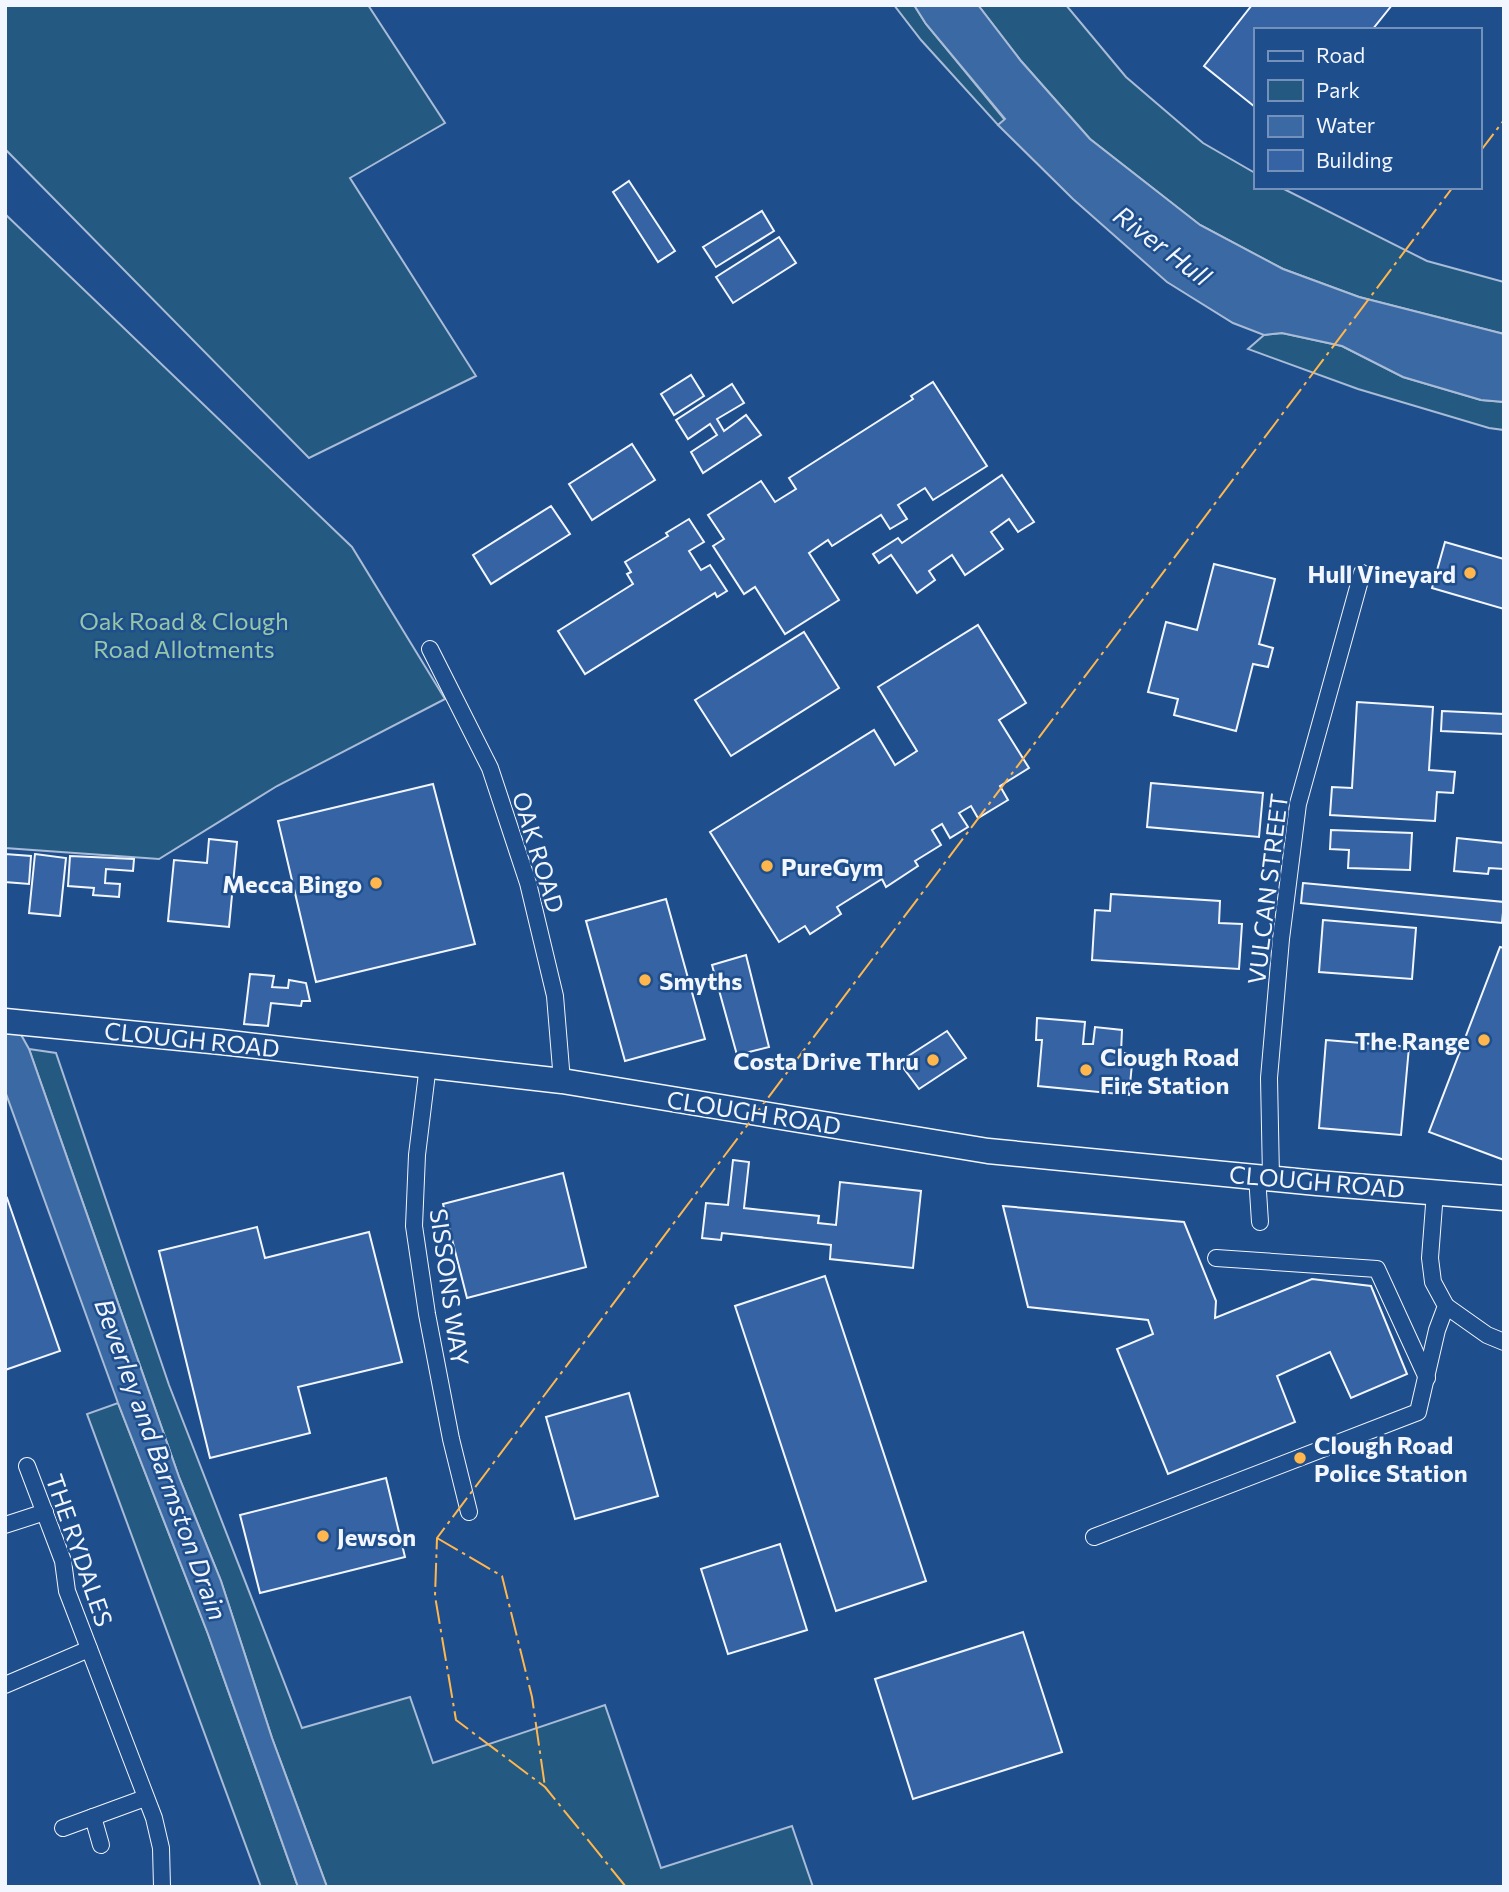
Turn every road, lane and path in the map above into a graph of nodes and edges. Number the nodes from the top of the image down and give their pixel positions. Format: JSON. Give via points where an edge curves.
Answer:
{"nodes":[{"id":1,"x":1362,"y":573,"type":"dead end"},
{"id":2,"x":430,"y":649,"type":"dead end"},
{"id":3,"x":15,"y":1021,"type":"edge"},
{"id":4,"x":428,"y":1066,"type":"junction"},
{"id":5,"x":562,"y":1081,"type":"junction"},
{"id":6,"x":1264,"y":1176,"type":"junction"},
{"id":7,"x":1435,"y":1192,"type":"junction"},
{"id":8,"x":1504,"y":1198,"type":"edge"},
{"id":9,"x":1260,"y":1222,"type":"dead end"},
{"id":10,"x":1216,"y":1258,"type":"dead end"},
{"id":11,"x":1446,"y":1306,"type":"junction"},
{"id":12,"x":1504,"y":1342,"type":"edge"},
{"id":13,"x":1427,"y":1378,"type":"junction"},
{"id":14,"x":27,"y":1466,"type":"dead end"},
{"id":15,"x":45,"y":1512,"type":"junction"},
{"id":16,"x":469,"y":1512,"type":"dead end"},
{"id":17,"x":5,"y":1525,"type":"edge"},
{"id":18,"x":1094,"y":1537,"type":"dead end"},
{"id":19,"x":89,"y":1649,"type":"junction"},
{"id":20,"x":5,"y":1685,"type":"edge"},
{"id":21,"x":145,"y":1798,"type":"junction"},
{"id":22,"x":93,"y":1817,"type":"junction"},
{"id":23,"x":63,"y":1828,"type":"dead end"},
{"id":24,"x":101,"y":1845,"type":"dead end"},
{"id":25,"x":162,"y":1887,"type":"edge"}],
"edges":[{"from":1,"to":6,"type":"street","name":"VULCAN STREET","via":[[1298,804],[1281,939]]},
{"from":2,"to":5,"type":"street","name":"OAK ROAD","via":[[490,768],[528,883],[555,996]]},
{"from":3,"to":4,"type":"main road","name":"CLOUGH ROAD"},
{"from":4,"to":5,"type":"main road","name":"CLOUGH ROAD"},
{"from":4,"to":16,"type":"street","name":"SISSONS WAY","via":[[414,1226],[451,1439]]},
{"from":5,"to":6,"type":"main road","name":"CLOUGH ROAD","via":[[988,1151]]},
{"from":6,"to":7,"type":"main road","name":"CLOUGH ROAD"},
{"from":6,"to":9,"type":"street","name":"VULCAN STREET"},
{"from":7,"to":8,"type":"main road","name":"CLOUGH ROAD"},
{"from":7,"to":11,"type":"street","via":[[1430,1258],[1433,1282]]},
{"from":10,"to":13,"type":"street","via":[[1377,1269]]},
{"from":11,"to":12,"type":"street"},
{"from":11,"to":13,"type":"street"},
{"from":13,"to":18,"type":"street","via":[[1418,1412]]},
{"from":14,"to":15,"type":"street","name":"THE RYDALES"},
{"from":15,"to":17,"type":"street"},
{"from":15,"to":19,"type":"street","name":"THE RYDALES"},
{"from":19,"to":20,"type":"street","name":"THE RYDALES"},
{"from":19,"to":21,"type":"street","name":"THE RYDALES"},
{"from":21,"to":22,"type":"street"},
{"from":21,"to":25,"type":"street","name":"THE RYDALES","via":[[161,1849]]},
{"from":22,"to":23,"type":"street"},
{"from":22,"to":24,"type":"street"}]}
